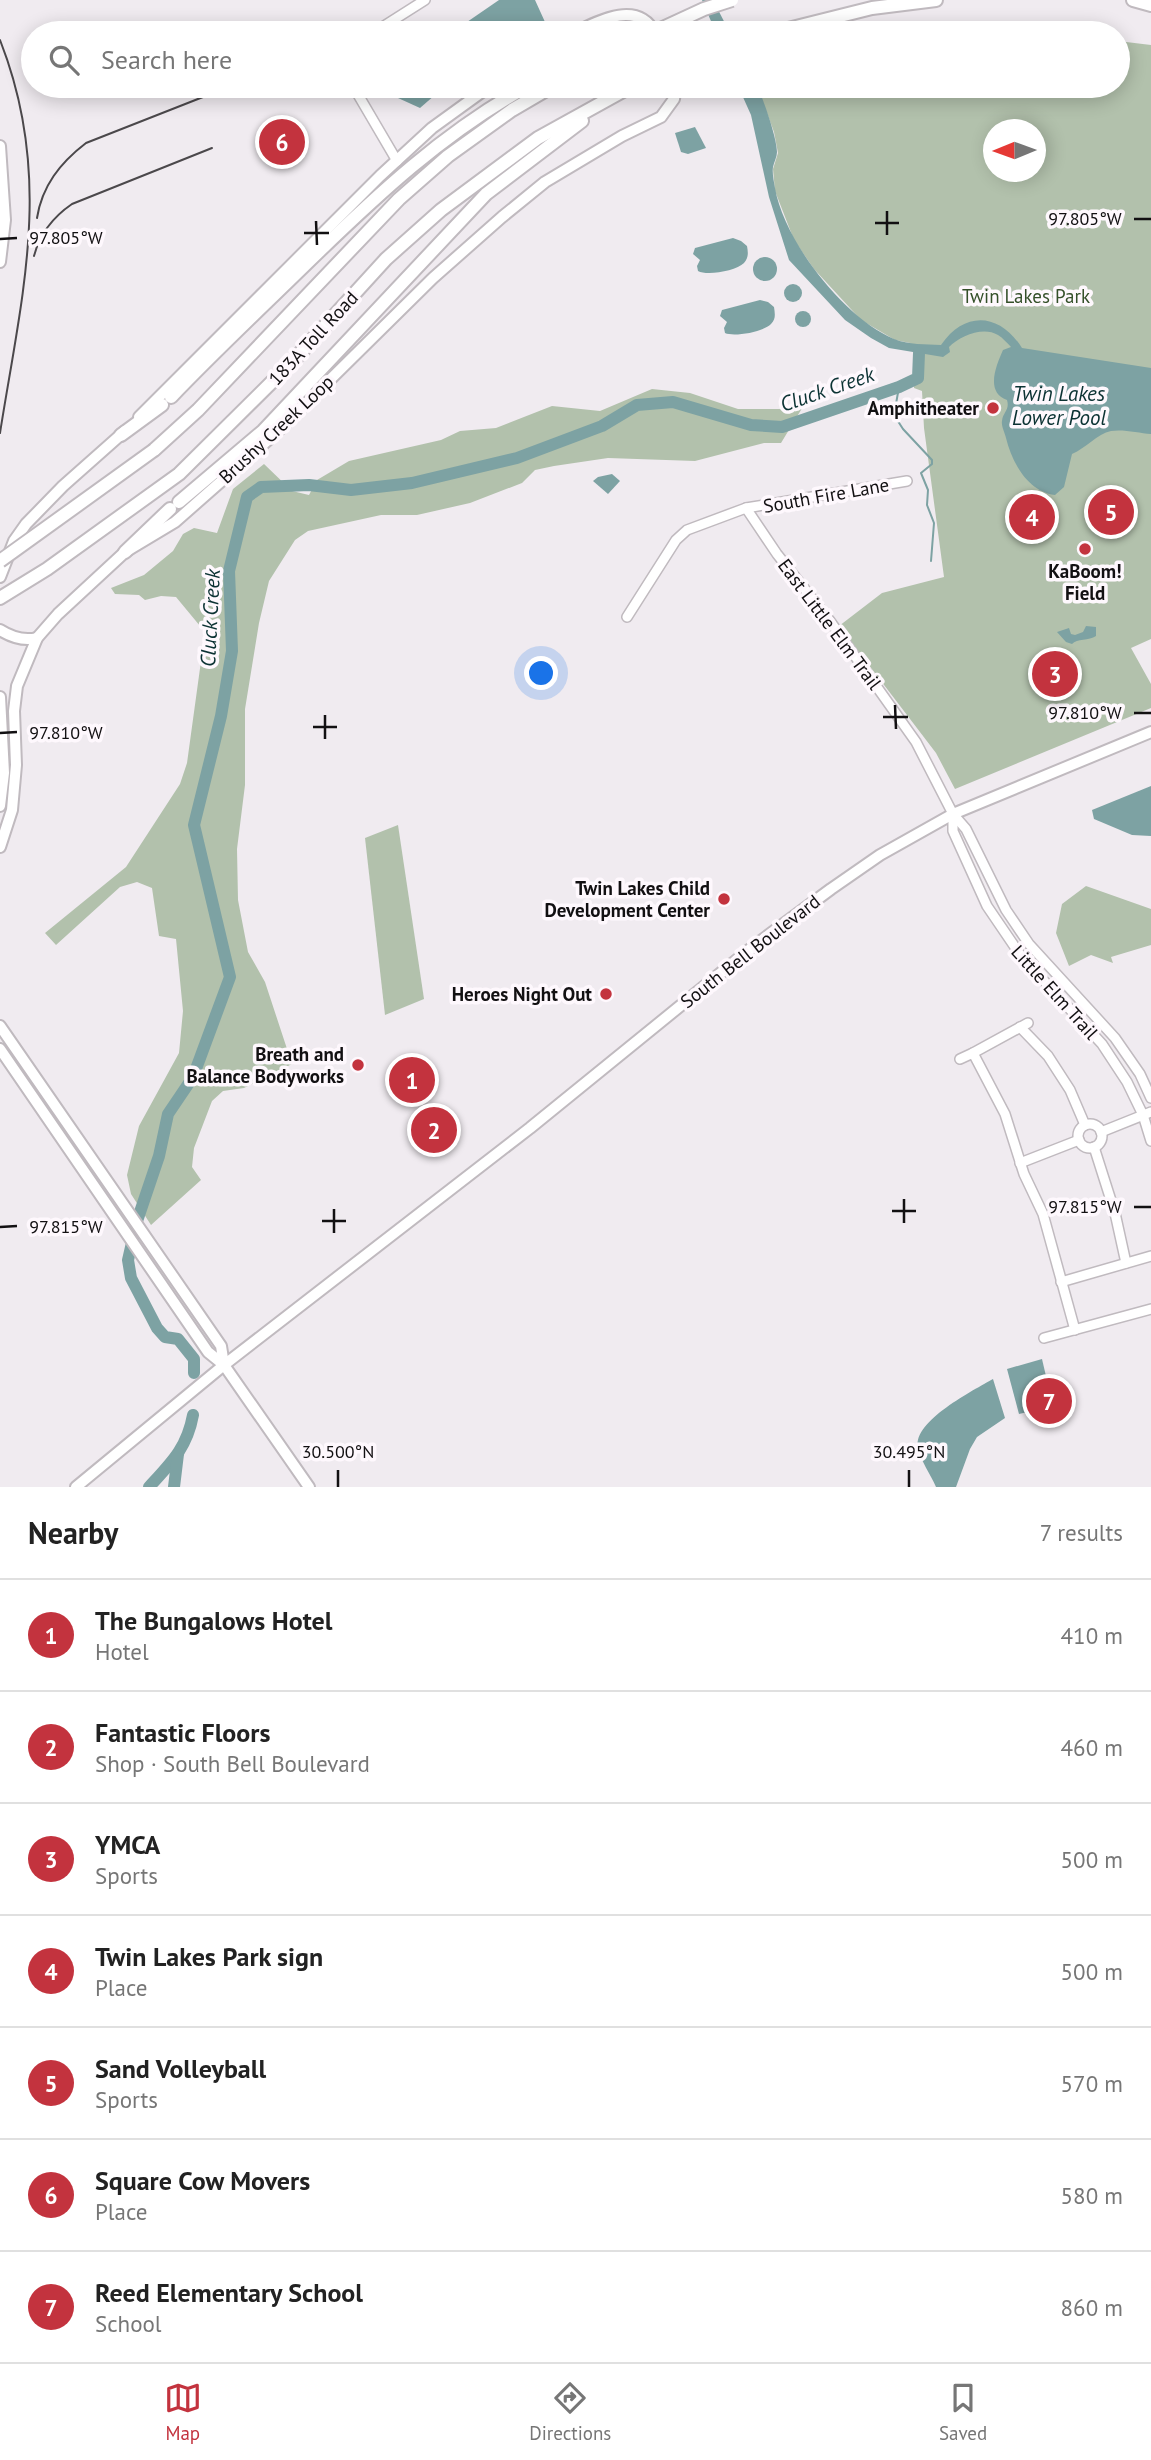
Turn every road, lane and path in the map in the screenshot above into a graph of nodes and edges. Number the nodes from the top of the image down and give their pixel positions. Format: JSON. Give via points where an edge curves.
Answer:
{"nodes":[{"id":1,"x":425,"y":0,"type":"edge"},
{"id":2,"x":732,"y":0,"type":"edge"},
{"id":3,"x":936,"y":0,"type":"edge"},
{"id":4,"x":1133,"y":0,"type":"edge"},
{"id":5,"x":1151,"y":5,"type":"edge"},
{"id":6,"x":392,"y":21,"type":"edge"},
{"id":7,"x":598,"y":21,"type":"edge"},
{"id":8,"x":648,"y":21,"type":"edge"},
{"id":9,"x":679,"y":21,"type":"edge"},
{"id":10,"x":818,"y":21,"type":"edge"},
{"id":11,"x":360,"y":98,"type":"edge"},
{"id":12,"x":473,"y":98,"type":"edge"},
{"id":13,"x":506,"y":98,"type":"edge"},
{"id":14,"x":532,"y":98,"type":"edge"},
{"id":15,"x":610,"y":98,"type":"edge"},
{"id":16,"x":615,"y":98,"type":"edge"},
{"id":17,"x":674,"y":98,"type":"edge"},
{"id":18,"x":0,"y":146,"type":"edge"},
{"id":19,"x":397,"y":161,"type":"junction"},
{"id":20,"x":0,"y":262,"type":"edge"},
{"id":21,"x":121,"y":435,"type":"junction"},
{"id":22,"x":907,"y":481,"type":"dead end"},
{"id":23,"x":746,"y":508,"type":"junction"},
{"id":24,"x":125,"y":552,"type":"junction"},
{"id":25,"x":0,"y":561,"type":"edge"},
{"id":26,"x":0,"y":578,"type":"edge"},
{"id":27,"x":0,"y":598,"type":"edge"},
{"id":28,"x":627,"y":617,"type":"dead end"},
{"id":29,"x":0,"y":630,"type":"edge"},
{"id":30,"x":37,"y":639,"type":"junction"},
{"id":31,"x":0,"y":697,"type":"edge"},
{"id":32,"x":1151,"y":732,"type":"edge"},
{"id":33,"x":0,"y":806,"type":"edge"},
{"id":34,"x":953,"y":814,"type":"junction"},
{"id":35,"x":0,"y":847,"type":"edge"},
{"id":36,"x":0,"y":1026,"type":"edge"},
{"id":37,"x":0,"y":1049,"type":"edge"},
{"id":38,"x":973,"y":1053,"type":"junction"},
{"id":39,"x":960,"y":1059,"type":"dead end"},
{"id":40,"x":1151,"y":1098,"type":"edge"},
{"id":41,"x":1147,"y":1113,"type":"edge"},
{"id":42,"x":1085,"y":1125,"type":"junction"},
{"id":43,"x":1101,"y":1132,"type":"junction"},
{"id":44,"x":77,"y":1140,"type":"junction"},
{"id":45,"x":1079,"y":1140,"type":"junction"},
{"id":46,"x":1151,"y":1141,"type":"edge"},
{"id":47,"x":65,"y":1145,"type":"junction"},
{"id":48,"x":1094,"y":1147,"type":"junction"},
{"id":49,"x":1020,"y":1163,"type":"junction"},
{"id":50,"x":1151,"y":1256,"type":"edge"},
{"id":51,"x":1126,"y":1263,"type":"junction"},
{"id":52,"x":1061,"y":1282,"type":"junction"},
{"id":53,"x":1151,"y":1309,"type":"edge"},
{"id":54,"x":1075,"y":1330,"type":"junction"},
{"id":55,"x":1044,"y":1338,"type":"dead end"},
{"id":56,"x":224,"y":1365,"type":"junction"},
{"id":57,"x":76,"y":1487,"type":"edge"},
{"id":58,"x":309,"y":1487,"type":"edge"}],
"edges":[{"from":1,"to":6,"type":"street"},
{"from":2,"to":9,"type":"highway","bridge":true},
{"from":3,"to":10,"type":"highway"},
{"from":4,"to":5,"type":"highway"},
{"from":7,"to":8,"type":"main road","via":[[631,11]]},
{"from":11,"to":19,"type":"street"},
{"from":12,"to":19,"type":"main road"},
{"from":13,"to":21,"type":"highway","via":[[402,173],[167,401]]},
{"from":14,"to":25,"type":"highway","name":"183A Toll Road","bridge":true,"via":[[448,156],[399,199],[198,410],[154,450]]},
{"from":15,"to":27,"type":"highway","name":"183A Toll Road","via":[[538,138],[441,210],[386,260],[179,474]]},
{"from":16,"to":24,"type":"highway","via":[[486,194],[263,431]]},
{"from":17,"to":24,"type":"main road","name":"Brushy Creek Loop","via":[[661,117],[545,182],[502,217],[266,442],[175,522]]},
{"from":18,"to":20,"type":"main road","via":[[5,220]]},
{"from":19,"to":21,"type":"main road"},
{"from":21,"to":26,"type":"main road","via":[[26,524]]},
{"from":22,"to":23,"type":"street","name":"South Fire Lane"},
{"from":23,"to":28,"type":"street","name":"South Fire Lane","via":[[687,530],[676,540]]},
{"from":23,"to":34,"type":"street","name":"East Little Elm Trail","via":[[916,742]]},
{"from":24,"to":30,"type":"main road","name":"Brushy Creek Loop","via":[[82,589]]},
{"from":29,"to":30,"type":"main road","via":[[13,637]]},
{"from":30,"to":35,"type":"main road","name":"Brushy Creek Loop","via":[[17,686],[12,810]]},
{"from":31,"to":33,"type":"main road","via":[[4,773]]},
{"from":32,"to":34,"type":"main road","name":"South Bell Boulevard"},
{"from":34,"to":40,"type":"street","name":"Little Elm Trail","via":[[1029,944],[1115,1038]]},
{"from":34,"to":41,"type":"street","name":"Little Elm Trail","via":[[953,831],[987,906],[1010,942],[1102,1044]]},
{"from":34,"to":56,"type":"main road","name":"South Bell Boulevard","via":[[880,855],[794,915],[530,1128]]},
{"from":36,"to":44,"type":"main road"},
{"from":37,"to":47,"type":"main road"},
{"from":38,"to":39,"type":"street"},
{"from":38,"to":42,"type":"street","via":[[1024,1025],[1070,1090]]},
{"from":38,"to":49,"type":"street","via":[[1005,1114]]},
{"from":41,"to":43,"type":"street"},
{"from":41,"to":46,"type":"street","name":"Little Elm Trail"},
{"from":42,"to":43,"type":"street","via":[[1097,1126]]},
{"from":42,"to":45,"type":"street"},
{"from":43,"to":48,"type":"street"},
{"from":44,"to":47,"type":"main road"},
{"from":44,"to":56,"type":"main road","via":[[221,1346]]},
{"from":45,"to":48,"type":"street"},
{"from":45,"to":49,"type":"street"},
{"from":47,"to":56,"type":"main road","via":[[208,1352]]},
{"from":48,"to":51,"type":"street"},
{"from":49,"to":52,"type":"street","via":[[1043,1214]]},
{"from":50,"to":51,"type":"street"},
{"from":51,"to":52,"type":"street"},
{"from":52,"to":54,"type":"street"},
{"from":53,"to":54,"type":"street"},
{"from":54,"to":55,"type":"street"},
{"from":56,"to":57,"type":"main road"},
{"from":56,"to":58,"type":"main road"}]}
